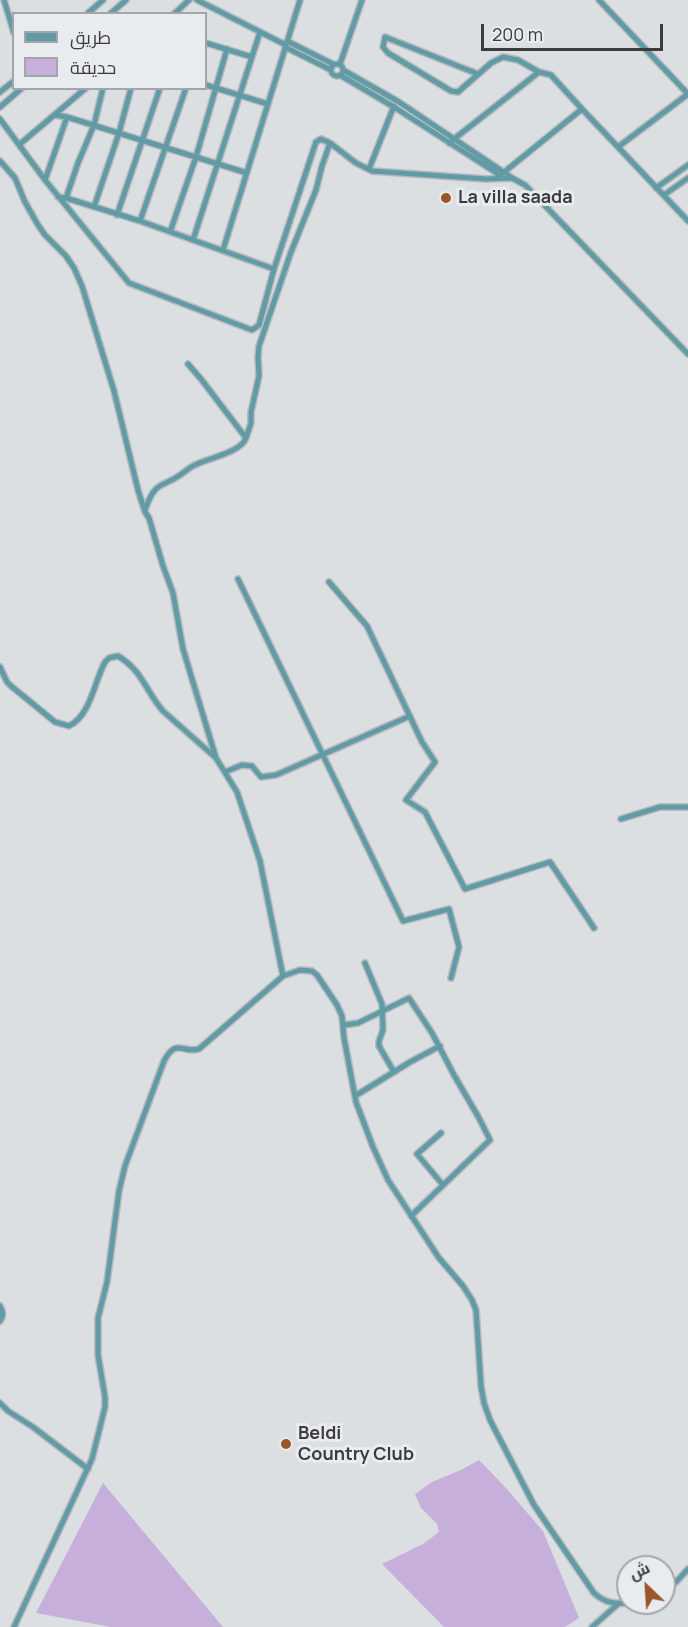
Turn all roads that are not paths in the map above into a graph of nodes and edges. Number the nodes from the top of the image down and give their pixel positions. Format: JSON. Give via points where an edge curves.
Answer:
{"nodes":[{"id":1,"x":4,"y":0,"type":"edge"},
{"id":2,"x":103,"y":0,"type":"edge"},
{"id":3,"x":126,"y":0,"type":"edge"},
{"id":4,"x":197,"y":0,"type":"edge"},
{"id":5,"x":300,"y":0,"type":"edge"},
{"id":6,"x":362,"y":0,"type":"edge"},
{"id":7,"x":599,"y":0,"type":"edge"},
{"id":8,"x":188,"y":2,"type":"edge"},
{"id":9,"x":89,"y":12,"type":"edge"},
{"id":10,"x":112,"y":12,"type":"edge"},
{"id":11,"x":176,"y":12,"type":"edge"},
{"id":12,"x":12,"y":26,"type":"edge"},
{"id":13,"x":260,"y":32,"type":"junction"},
{"id":14,"x":207,"y":43,"type":"edge"},
{"id":15,"x":286,"y":44,"type":"junction"},
{"id":16,"x":227,"y":49,"type":"junction"},
{"id":17,"x":252,"y":57,"type":"junction"},
{"id":18,"x":337,"y":69,"type":"junction"},
{"id":19,"x":539,"y":72,"type":"junction"},
{"id":20,"x":478,"y":74,"type":"junction"},
{"id":21,"x":12,"y":83,"type":"edge"},
{"id":22,"x":207,"y":85,"type":"edge"},
{"id":23,"x":216,"y":88,"type":"junction"},
{"id":24,"x":20,"y":90,"type":"edge"},
{"id":25,"x":84,"y":90,"type":"edge"},
{"id":26,"x":103,"y":90,"type":"edge"},
{"id":27,"x":130,"y":90,"type":"edge"},
{"id":28,"x":159,"y":90,"type":"edge"},
{"id":29,"x":185,"y":90,"type":"edge"},
{"id":30,"x":0,"y":92,"type":"edge"},
{"id":31,"x":688,"y":94,"type":"edge"},
{"id":32,"x":241,"y":96,"type":"junction"},
{"id":33,"x":396,"y":100,"type":"junction"},
{"id":34,"x":268,"y":104,"type":"junction"},
{"id":35,"x":0,"y":107,"type":"edge"},
{"id":36,"x":394,"y":107,"type":"junction"},
{"id":37,"x":582,"y":109,"type":"junction"},
{"id":38,"x":55,"y":115,"type":"junction"},
{"id":39,"x":68,"y":117,"type":"junction"},
{"id":40,"x":0,"y":119,"type":"edge"},
{"id":41,"x":94,"y":125,"type":"junction"},
{"id":42,"x":119,"y":133,"type":"junction"},
{"id":43,"x":455,"y":138,"type":"junction"},
{"id":44,"x":143,"y":140,"type":"junction"},
{"id":45,"x":330,"y":142,"type":"junction"},
{"id":46,"x":449,"y":143,"type":"junction"},
{"id":47,"x":20,"y":144,"type":"junction"},
{"id":48,"x":618,"y":147,"type":"junction"},
{"id":49,"x":166,"y":148,"type":"junction"},
{"id":50,"x":196,"y":157,"type":"junction"},
{"id":51,"x":0,"y":161,"type":"edge"},
{"id":52,"x":218,"y":164,"type":"junction"},
{"id":53,"x":369,"y":169,"type":"junction"},
{"id":54,"x":687,"y":169,"type":"edge"},
{"id":55,"x":247,"y":172,"type":"junction"},
{"id":56,"x":502,"y":175,"type":"junction"},
{"id":57,"x":688,"y":178,"type":"edge"},
{"id":58,"x":45,"y":180,"type":"junction"},
{"id":59,"x":656,"y":188,"type":"junction"},
{"id":60,"x":664,"y":195,"type":"junction"},
{"id":61,"x":58,"y":197,"type":"junction"},
{"id":62,"x":66,"y":198,"type":"junction"},
{"id":63,"x":94,"y":207,"type":"junction"},
{"id":64,"x":117,"y":215,"type":"junction"},
{"id":65,"x":688,"y":220,"type":"edge"},
{"id":66,"x":140,"y":221,"type":"junction"},
{"id":67,"x":170,"y":232,"type":"junction"},
{"id":68,"x":194,"y":240,"type":"junction"},
{"id":69,"x":223,"y":250,"type":"junction"},
{"id":70,"x":274,"y":269,"type":"junction"},
{"id":71,"x":688,"y":354,"type":"edge"},
{"id":72,"x":188,"y":364,"type":"dead end"},
{"id":73,"x":246,"y":438,"type":"junction"},
{"id":74,"x":145,"y":512,"type":"junction"},
{"id":75,"x":238,"y":579,"type":"dead end"},
{"id":76,"x":329,"y":582,"type":"dead end"},
{"id":77,"x":0,"y":668,"type":"edge"},
{"id":78,"x":410,"y":716,"type":"junction"},
{"id":79,"x":323,"y":754,"type":"junction"},
{"id":80,"x":216,"y":758,"type":"junction"},
{"id":81,"x":225,"y":772,"type":"junction"},
{"id":82,"x":688,"y":807,"type":"edge"},
{"id":83,"x":621,"y":819,"type":"dead end"},
{"id":84,"x":594,"y":928,"type":"dead end"},
{"id":85,"x":365,"y":963,"type":"dead end"},
{"id":86,"x":283,"y":976,"type":"junction"},
{"id":87,"x":451,"y":978,"type":"dead end"},
{"id":88,"x":383,"y":1011,"type":"junction"},
{"id":89,"x":344,"y":1025,"type":"junction"},
{"id":90,"x":440,"y":1046,"type":"junction"},
{"id":91,"x":394,"y":1072,"type":"junction"},
{"id":92,"x":355,"y":1096,"type":"junction"},
{"id":93,"x":441,"y":1133,"type":"dead end"},
{"id":94,"x":442,"y":1185,"type":"junction"},
{"id":95,"x":411,"y":1216,"type":"junction"},
{"id":96,"x":0,"y":1306,"type":"edge"},
{"id":97,"x":0,"y":1321,"type":"edge"},
{"id":98,"x":0,"y":1403,"type":"edge"},
{"id":99,"x":88,"y":1469,"type":"junction"},
{"id":100,"x":688,"y":1569,"type":"edge"},
{"id":101,"x":676,"y":1582,"type":"edge"},
{"id":102,"x":616,"y":1603,"type":"edge"},
{"id":103,"x":616,"y":1606,"type":"edge"},
{"id":104,"x":14,"y":1627,"type":"edge"},
{"id":105,"x":592,"y":1627,"type":"edge"}],
"edges":[{"from":1,"to":12,"type":"street"},
{"from":2,"to":9,"type":"street"},
{"from":3,"to":10,"type":"street"},
{"from":4,"to":13,"type":"street"},
{"from":5,"to":15,"type":"street"},
{"from":6,"to":18,"type":"street"},
{"from":7,"to":31,"type":"street"},
{"from":8,"to":11,"type":"street"},
{"from":13,"to":15,"type":"street"},
{"from":13,"to":17,"type":"street"},
{"from":14,"to":16,"type":"street"},
{"from":15,"to":18,"type":"street"},
{"from":15,"to":34,"type":"street"},
{"from":16,"to":17,"type":"street"},
{"from":16,"to":23,"type":"street"},
{"from":17,"to":32,"type":"street"},
{"from":18,"to":33,"type":"street"},
{"from":18,"to":36,"type":"street"},
{"from":19,"to":20,"type":"street","via":[[503,57]]},
{"from":19,"to":37,"type":"street","via":[[551,75]]},
{"from":19,"to":43,"type":"street"},
{"from":20,"to":20,"type":"street","via":[[458,92],[451,91],[388,53],[383,42],[385,37]]},
{"from":21,"to":30,"type":"street"},
{"from":22,"to":23,"type":"street"},
{"from":23,"to":32,"type":"street"},
{"from":23,"to":50,"type":"street"},
{"from":24,"to":35,"type":"street"},
{"from":25,"to":38,"type":"street"},
{"from":26,"to":41,"type":"street"},
{"from":27,"to":42,"type":"street"},
{"from":28,"to":44,"type":"street"},
{"from":29,"to":49,"type":"street"},
{"from":31,"to":48,"type":"street"},
{"from":32,"to":34,"type":"street"},
{"from":32,"to":52,"type":"street"},
{"from":33,"to":36,"type":"street"},
{"from":33,"to":43,"type":"street"},
{"from":34,"to":55,"type":"street"},
{"from":36,"to":46,"type":"street"},
{"from":36,"to":53,"type":"street"},
{"from":37,"to":48,"type":"street"},
{"from":37,"to":56,"type":"street"},
{"from":38,"to":39,"type":"street"},
{"from":38,"to":47,"type":"street"},
{"from":39,"to":41,"type":"street"},
{"from":39,"to":58,"type":"street"},
{"from":40,"to":47,"type":"street"},
{"from":41,"to":42,"type":"street"},
{"from":41,"to":62,"type":"street"},
{"from":42,"to":44,"type":"street"},
{"from":42,"to":63,"type":"street"},
{"from":43,"to":46,"type":"street"},
{"from":43,"to":56,"type":"street"},
{"from":44,"to":49,"type":"street"},
{"from":44,"to":64,"type":"street"},
{"from":45,"to":53,"type":"street"},
{"from":45,"to":70,"type":"street","via":[[316,142]]},
{"from":45,"to":73,"type":"street","via":[[259,346],[259,376]]},
{"from":46,"to":56,"type":"street"},
{"from":47,"to":58,"type":"street"},
{"from":48,"to":59,"type":"street"},
{"from":49,"to":50,"type":"street"},
{"from":49,"to":66,"type":"street"},
{"from":50,"to":52,"type":"street"},
{"from":50,"to":67,"type":"street"},
{"from":51,"to":74,"type":"street","via":[[15,178],[38,225],[66,256],[82,285]]},
{"from":52,"to":55,"type":"street"},
{"from":52,"to":68,"type":"street"},
{"from":53,"to":56,"type":"street","via":[[486,179]]},
{"from":54,"to":59,"type":"street"},
{"from":55,"to":69,"type":"street"},
{"from":56,"to":71,"type":"street","via":[[525,185]]},
{"from":57,"to":60,"type":"street"},
{"from":58,"to":61,"type":"street"},
{"from":59,"to":60,"type":"street"},
{"from":60,"to":65,"type":"street"},
{"from":61,"to":62,"type":"street"},
{"from":61,"to":70,"type":"street","via":[[129,283],[252,330],[259,325]]},
{"from":62,"to":63,"type":"street"},
{"from":63,"to":64,"type":"street"},
{"from":64,"to":66,"type":"street"},
{"from":66,"to":67,"type":"street"},
{"from":67,"to":68,"type":"street"},
{"from":68,"to":69,"type":"street"},
{"from":69,"to":70,"type":"street"},
{"from":72,"to":73,"type":"street"},
{"from":73,"to":74,"type":"street","via":[[239,447],[192,466],[160,486],[149,499]]},
{"from":74,"to":80,"type":"street","via":[[173,593],[183,649]]},
{"from":75,"to":79,"type":"street"},
{"from":76,"to":78,"type":"street","via":[[367,626]]},
{"from":77,"to":80,"type":"street","via":[[11,686],[55,722],[69,726],[84,711],[105,662],[118,656],[141,676],[163,711]]},
{"from":78,"to":79,"type":"street"},
{"from":78,"to":84,"type":"street","via":[[435,762],[406,800],[425,812],[465,889],[549,862]]},
{"from":79,"to":81,"type":"street","via":[[276,775],[261,777],[252,766],[242,765]]},
{"from":79,"to":87,"type":"street","via":[[404,921],[449,909],[459,946]]},
{"from":80,"to":81,"type":"street"},
{"from":81,"to":86,"type":"street","via":[[242,805],[260,861]]},
{"from":82,"to":83,"type":"street","via":[[660,807]]},
{"from":85,"to":88,"type":"street"},
{"from":86,"to":89,"type":"street","via":[[306,969],[317,975],[337,1005]]},
{"from":86,"to":99,"type":"street","via":[[204,1047],[189,1051],[177,1047],[164,1061],[119,1191],[107,1282],[98,1318],[105,1407]]},
{"from":88,"to":89,"type":"street"},
{"from":88,"to":90,"type":"street","via":[[410,998]]},
{"from":88,"to":91,"type":"street","via":[[379,1046]]},
{"from":89,"to":92,"type":"street"},
{"from":90,"to":91,"type":"street"},
{"from":90,"to":94,"type":"street","via":[[490,1140]]},
{"from":91,"to":92,"type":"street"},
{"from":92,"to":95,"type":"street","via":[[388,1180]]},
{"from":93,"to":94,"type":"street","via":[[417,1154]]},
{"from":94,"to":95,"type":"street"},
{"from":95,"to":102,"type":"street","via":[[472,1300],[484,1403],[519,1478],[594,1593]]},
{"from":96,"to":97,"type":"street"},
{"from":98,"to":99,"type":"street"},
{"from":99,"to":104,"type":"street"},
{"from":100,"to":101,"type":"street"},
{"from":103,"to":105,"type":"street"}]}
